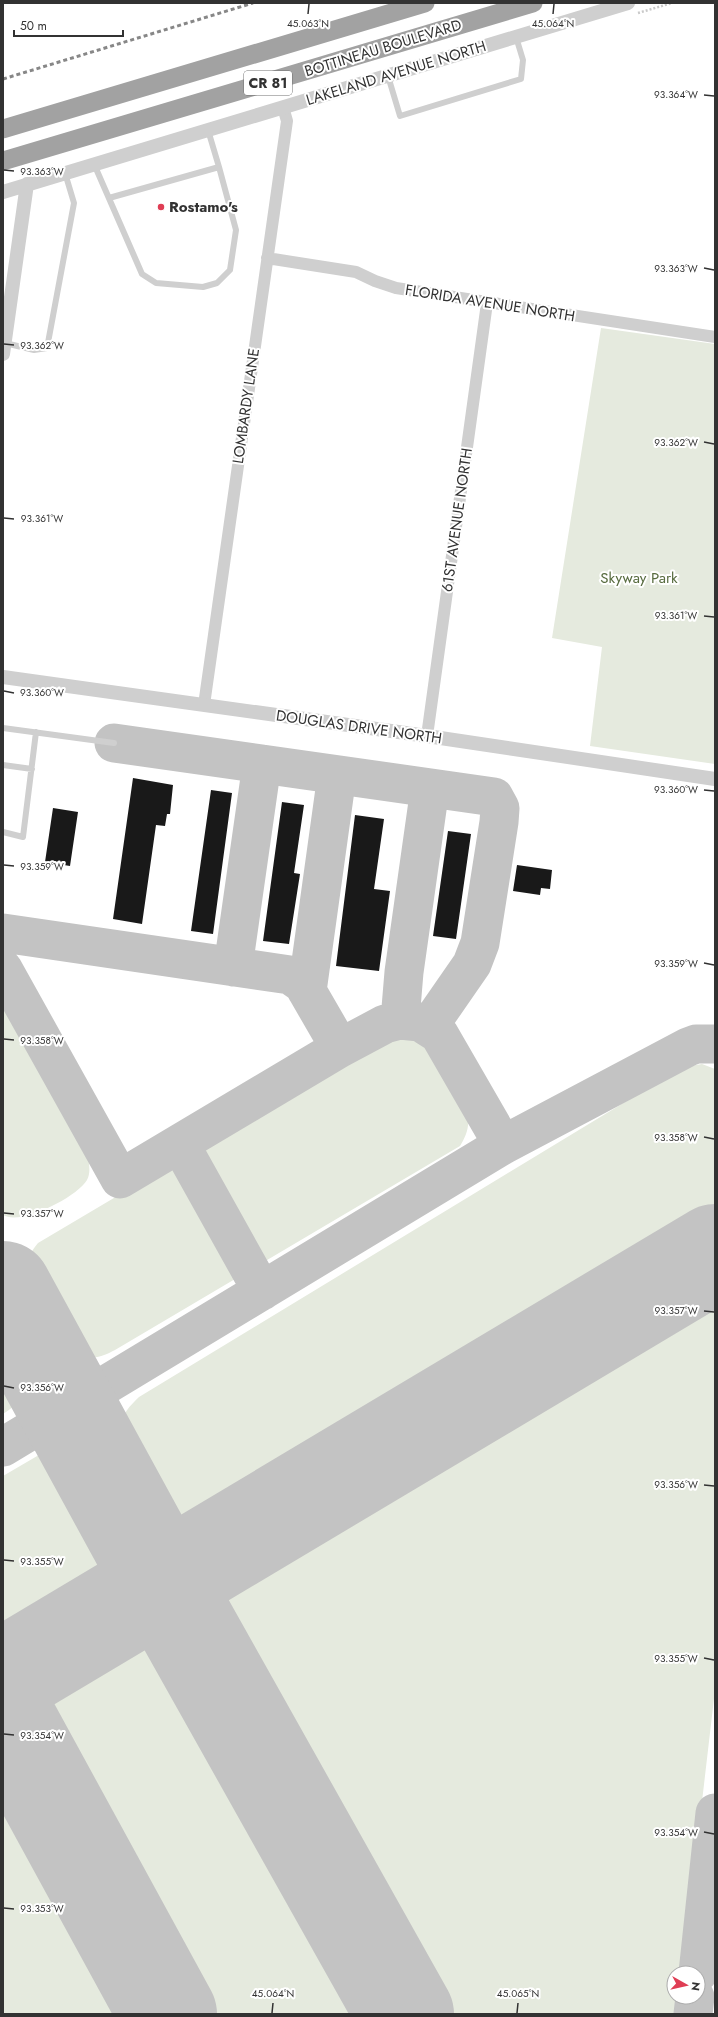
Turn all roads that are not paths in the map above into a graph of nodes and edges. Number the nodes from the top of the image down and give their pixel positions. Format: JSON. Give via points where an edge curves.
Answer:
{"nodes":[{"id":1,"x":425,"y":3,"type":"edge"},
{"id":2,"x":533,"y":3,"type":"edge"},
{"id":3,"x":628,"y":3,"type":"edge"},
{"id":4,"x":516,"y":37,"type":"junction"},
{"id":5,"x":388,"y":76,"type":"junction"},
{"id":6,"x":283,"y":107,"type":"junction"},
{"id":7,"x":3,"y":129,"type":"edge"},
{"id":8,"x":208,"y":130,"type":"junction"},
{"id":9,"x":3,"y":161,"type":"edge"},
{"id":10,"x":94,"y":164,"type":"junction"},
{"id":11,"x":219,"y":167,"type":"junction"},
{"id":12,"x":65,"y":173,"type":"junction"},
{"id":13,"x":27,"y":184,"type":"junction"},
{"id":14,"x":3,"y":192,"type":"edge"},
{"id":15,"x":109,"y":198,"type":"junction"},
{"id":16,"x":267,"y":258,"type":"junction"},
{"id":17,"x":487,"y":303,"type":"junction"},
{"id":18,"x":715,"y":337,"type":"edge"},
{"id":19,"x":4,"y":348,"type":"edge"},
{"id":20,"x":3,"y":677,"type":"edge"},
{"id":21,"x":204,"y":705,"type":"junction"},
{"id":22,"x":3,"y":728,"type":"edge"},
{"id":23,"x":36,"y":732,"type":"junction"},
{"id":24,"x":427,"y":736,"type":"junction"},
{"id":25,"x":114,"y":743,"type":"dead end"},
{"id":26,"x":3,"y":765,"type":"edge"},
{"id":27,"x":32,"y":769,"type":"junction"},
{"id":28,"x":715,"y":779,"type":"edge"},
{"id":29,"x":3,"y":832,"type":"edge"}],
"edges":[{"from":1,"to":7,"type":"highway","name":"BOTTINEAU BOULEVARD","number":"CR 81"},
{"from":2,"to":9,"type":"highway","name":"BOTTINEAU BOULEVARD","number":"CR 81"},
{"from":3,"to":4,"type":"street","name":"LAKELAND AVENUE NORTH"},
{"from":4,"to":5,"type":"street","name":"LAKELAND AVENUE NORTH"},
{"from":4,"to":5,"type":"lane","via":[[523,60],[521,79],[400,116]]},
{"from":5,"to":6,"type":"street","name":"LAKELAND AVENUE NORTH"},
{"from":6,"to":8,"type":"street","name":"LAKELAND AVENUE NORTH"},
{"from":6,"to":16,"type":"street","name":"LOMBARDY LANE","via":[[287,121]]},
{"from":8,"to":10,"type":"street","name":"LAKELAND AVENUE NORTH"},
{"from":8,"to":11,"type":"lane"},
{"from":10,"to":12,"type":"street","name":"LAKELAND AVENUE NORTH"},
{"from":10,"to":15,"type":"lane"},
{"from":11,"to":15,"type":"lane"},
{"from":11,"to":15,"type":"lane","via":[[236,230],[230,270],[217,283],[203,287],[156,282],[142,274]]},
{"from":12,"to":13,"type":"street","name":"LAKELAND AVENUE NORTH"},
{"from":12,"to":19,"type":"lane","via":[[74,203],[47,348]]},
{"from":13,"to":14,"type":"street","name":"LAKELAND AVENUE NORTH"},
{"from":13,"to":19,"type":"street"},
{"from":16,"to":17,"type":"street","name":"FLORIDA AVENUE NORTH","via":[[356,272],[396,288]]},
{"from":16,"to":21,"type":"street","name":"LOMBARDY LANE"},
{"from":17,"to":18,"type":"street","name":"FLORIDA AVENUE NORTH"},
{"from":17,"to":24,"type":"street","name":"61ST AVENUE NORTH"},
{"from":20,"to":21,"type":"street","name":"DOUGLAS DRIVE NORTH"},
{"from":21,"to":24,"type":"street","name":"DOUGLAS DRIVE NORTH"},
{"from":22,"to":23,"type":"lane"},
{"from":23,"to":25,"type":"lane"},
{"from":23,"to":27,"type":"lane"},
{"from":24,"to":28,"type":"street","name":"DOUGLAS DRIVE NORTH"},
{"from":26,"to":27,"type":"lane"},
{"from":27,"to":29,"type":"lane","via":[[23,837]]}]}
